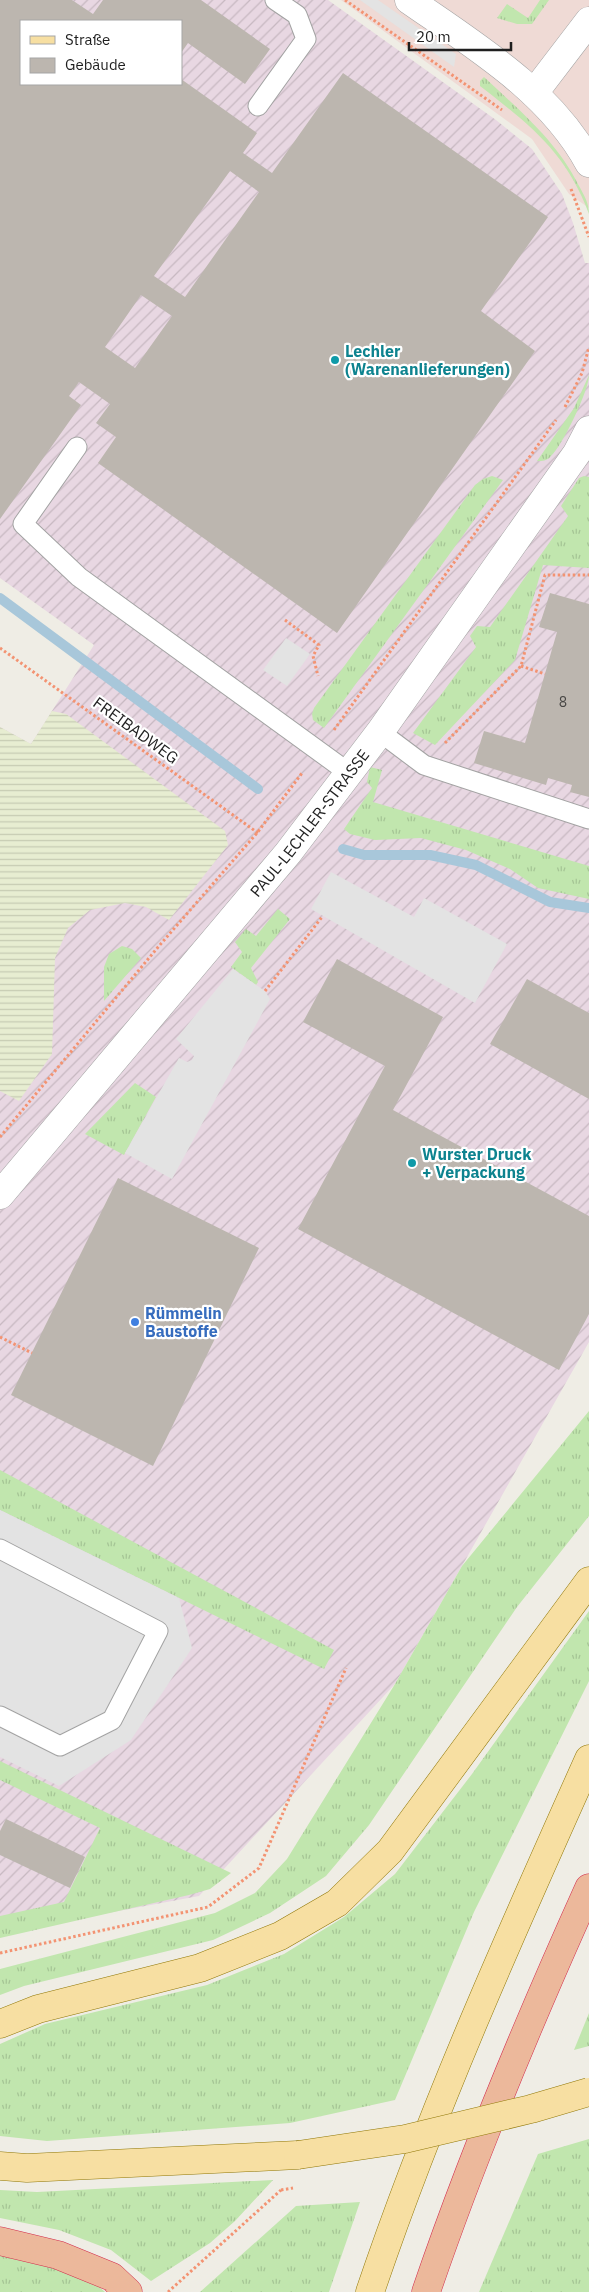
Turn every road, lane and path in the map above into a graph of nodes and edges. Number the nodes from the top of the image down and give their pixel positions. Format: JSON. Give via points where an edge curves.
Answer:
{"nodes":[{"id":1,"x":276,"y":0,"type":"edge"},
{"id":2,"x":345,"y":0,"type":"edge"},
{"id":3,"x":409,"y":0,"type":"edge"},
{"id":4,"x":589,"y":21,"type":"edge"},
{"id":5,"x":534,"y":93,"type":"junction"},
{"id":6,"x":258,"y":106,"type":"dead end"},
{"id":7,"x":505,"y":113,"type":"dead end"},
{"id":8,"x":589,"y":163,"type":"edge"},
{"id":9,"x":571,"y":188,"type":"dead end"},
{"id":10,"x":589,"y":237,"type":"edge"},
{"id":11,"x":589,"y":347,"type":"edge"},
{"id":12,"x":585,"y":446,"type":"edge"},
{"id":13,"x":76,"y":447,"type":"dead end"},
{"id":14,"x":589,"y":575,"type":"edge"},
{"id":15,"x":284,"y":620,"type":"dead end"},
{"id":16,"x":0,"y":648,"type":"edge"},
{"id":17,"x":521,"y":666,"type":"junction"},
{"id":18,"x":545,"y":674,"type":"dead end"},
{"id":19,"x":318,"y":676,"type":"dead end"},
{"id":20,"x":380,"y":732,"type":"junction"},
{"id":21,"x":451,"y":738,"type":"dead end"},
{"id":22,"x":320,"y":750,"type":"junction"},
{"id":23,"x":349,"y":773,"type":"junction"},
{"id":24,"x":589,"y":819,"type":"edge"},
{"id":25,"x":257,"y":833,"type":"junction"},
{"id":26,"x":322,"y":917,"type":"dead end"},
{"id":27,"x":265,"y":991,"type":"dead end"},
{"id":28,"x":0,"y":1138,"type":"edge"},
{"id":29,"x":0,"y":1196,"type":"edge"},
{"id":30,"x":0,"y":1337,"type":"edge"},
{"id":31,"x":32,"y":1353,"type":"dead end"},
{"id":32,"x":0,"y":1549,"type":"edge"},
{"id":33,"x":589,"y":1581,"type":"edge"},
{"id":34,"x":346,"y":1668,"type":"dead end"},
{"id":35,"x":0,"y":1716,"type":"edge"},
{"id":36,"x":589,"y":1759,"type":"edge"},
{"id":37,"x":589,"y":1888,"type":"edge"},
{"id":38,"x":0,"y":1953,"type":"edge"},
{"id":39,"x":0,"y":2024,"type":"edge"},
{"id":40,"x":589,"y":2092,"type":"edge"},
{"id":41,"x":0,"y":2166,"type":"edge"},
{"id":42,"x":281,"y":2190,"type":"dead end"},
{"id":43,"x":0,"y":2241,"type":"edge"},
{"id":44,"x":128,"y":2292,"type":"edge"},
{"id":45,"x":168,"y":2292,"type":"edge"},
{"id":46,"x":370,"y":2292,"type":"edge"},
{"id":47,"x":426,"y":2292,"type":"edge"}],
"edges":[{"from":1,"to":6,"type":"lane","via":[[297,15],[306,39]]},
{"from":2,"to":7,"type":"path"},
{"from":3,"to":5,"type":"street"},
{"from":4,"to":5,"type":"street"},
{"from":5,"to":8,"type":"street","via":[[570,132]]},
{"from":9,"to":10,"type":"path"},
{"from":11,"to":22,"type":"path","via":[[582,373],[566,405]]},
{"from":12,"to":20,"type":"street","name":"PAUL-LECHLER-STRASSE"},
{"from":13,"to":22,"type":"lane","via":[[23,524],[79,577]]},
{"from":14,"to":17,"type":"path","via":[[545,575]]},
{"from":15,"to":19,"type":"path","via":[[319,645],[313,656]]},
{"from":16,"to":25,"type":"path","name":"FREIBADWEG"},
{"from":17,"to":18,"type":"path"},
{"from":17,"to":21,"type":"path"},
{"from":20,"to":23,"type":"street","name":"PAUL-LECHLER-STRASSE"},
{"from":20,"to":24,"type":"lane","via":[[424,765]]},
{"from":22,"to":23,"type":"lane"},
{"from":22,"to":25,"type":"path"},
{"from":23,"to":29,"type":"street","name":"PAUL-LECHLER-STRASSE","via":[[288,853]]},
{"from":25,"to":28,"type":"path"},
{"from":26,"to":27,"type":"path"},
{"from":30,"to":31,"type":"path"},
{"from":32,"to":35,"type":"lane","via":[[158,1631],[112,1720],[60,1746]]},
{"from":33,"to":39,"type":"main road","via":[[390,1851],[336,1903],[280,1936],[200,1968],[38,2009]]},
{"from":34,"to":38,"type":"path","via":[[259,1868],[208,1907]]},
{"from":36,"to":46,"type":"main road","via":[[477,2010],[397,2212]]},
{"from":37,"to":47,"type":"highway","via":[[533,2012],[453,2212]]},
{"from":40,"to":41,"type":"main road","bridge":true,"via":[[405,2139],[298,2155],[27,2168]]},
{"from":42,"to":45,"type":"path"},
{"from":43,"to":44,"type":"highway","via":[[58,2255],[112,2277]]}]}
